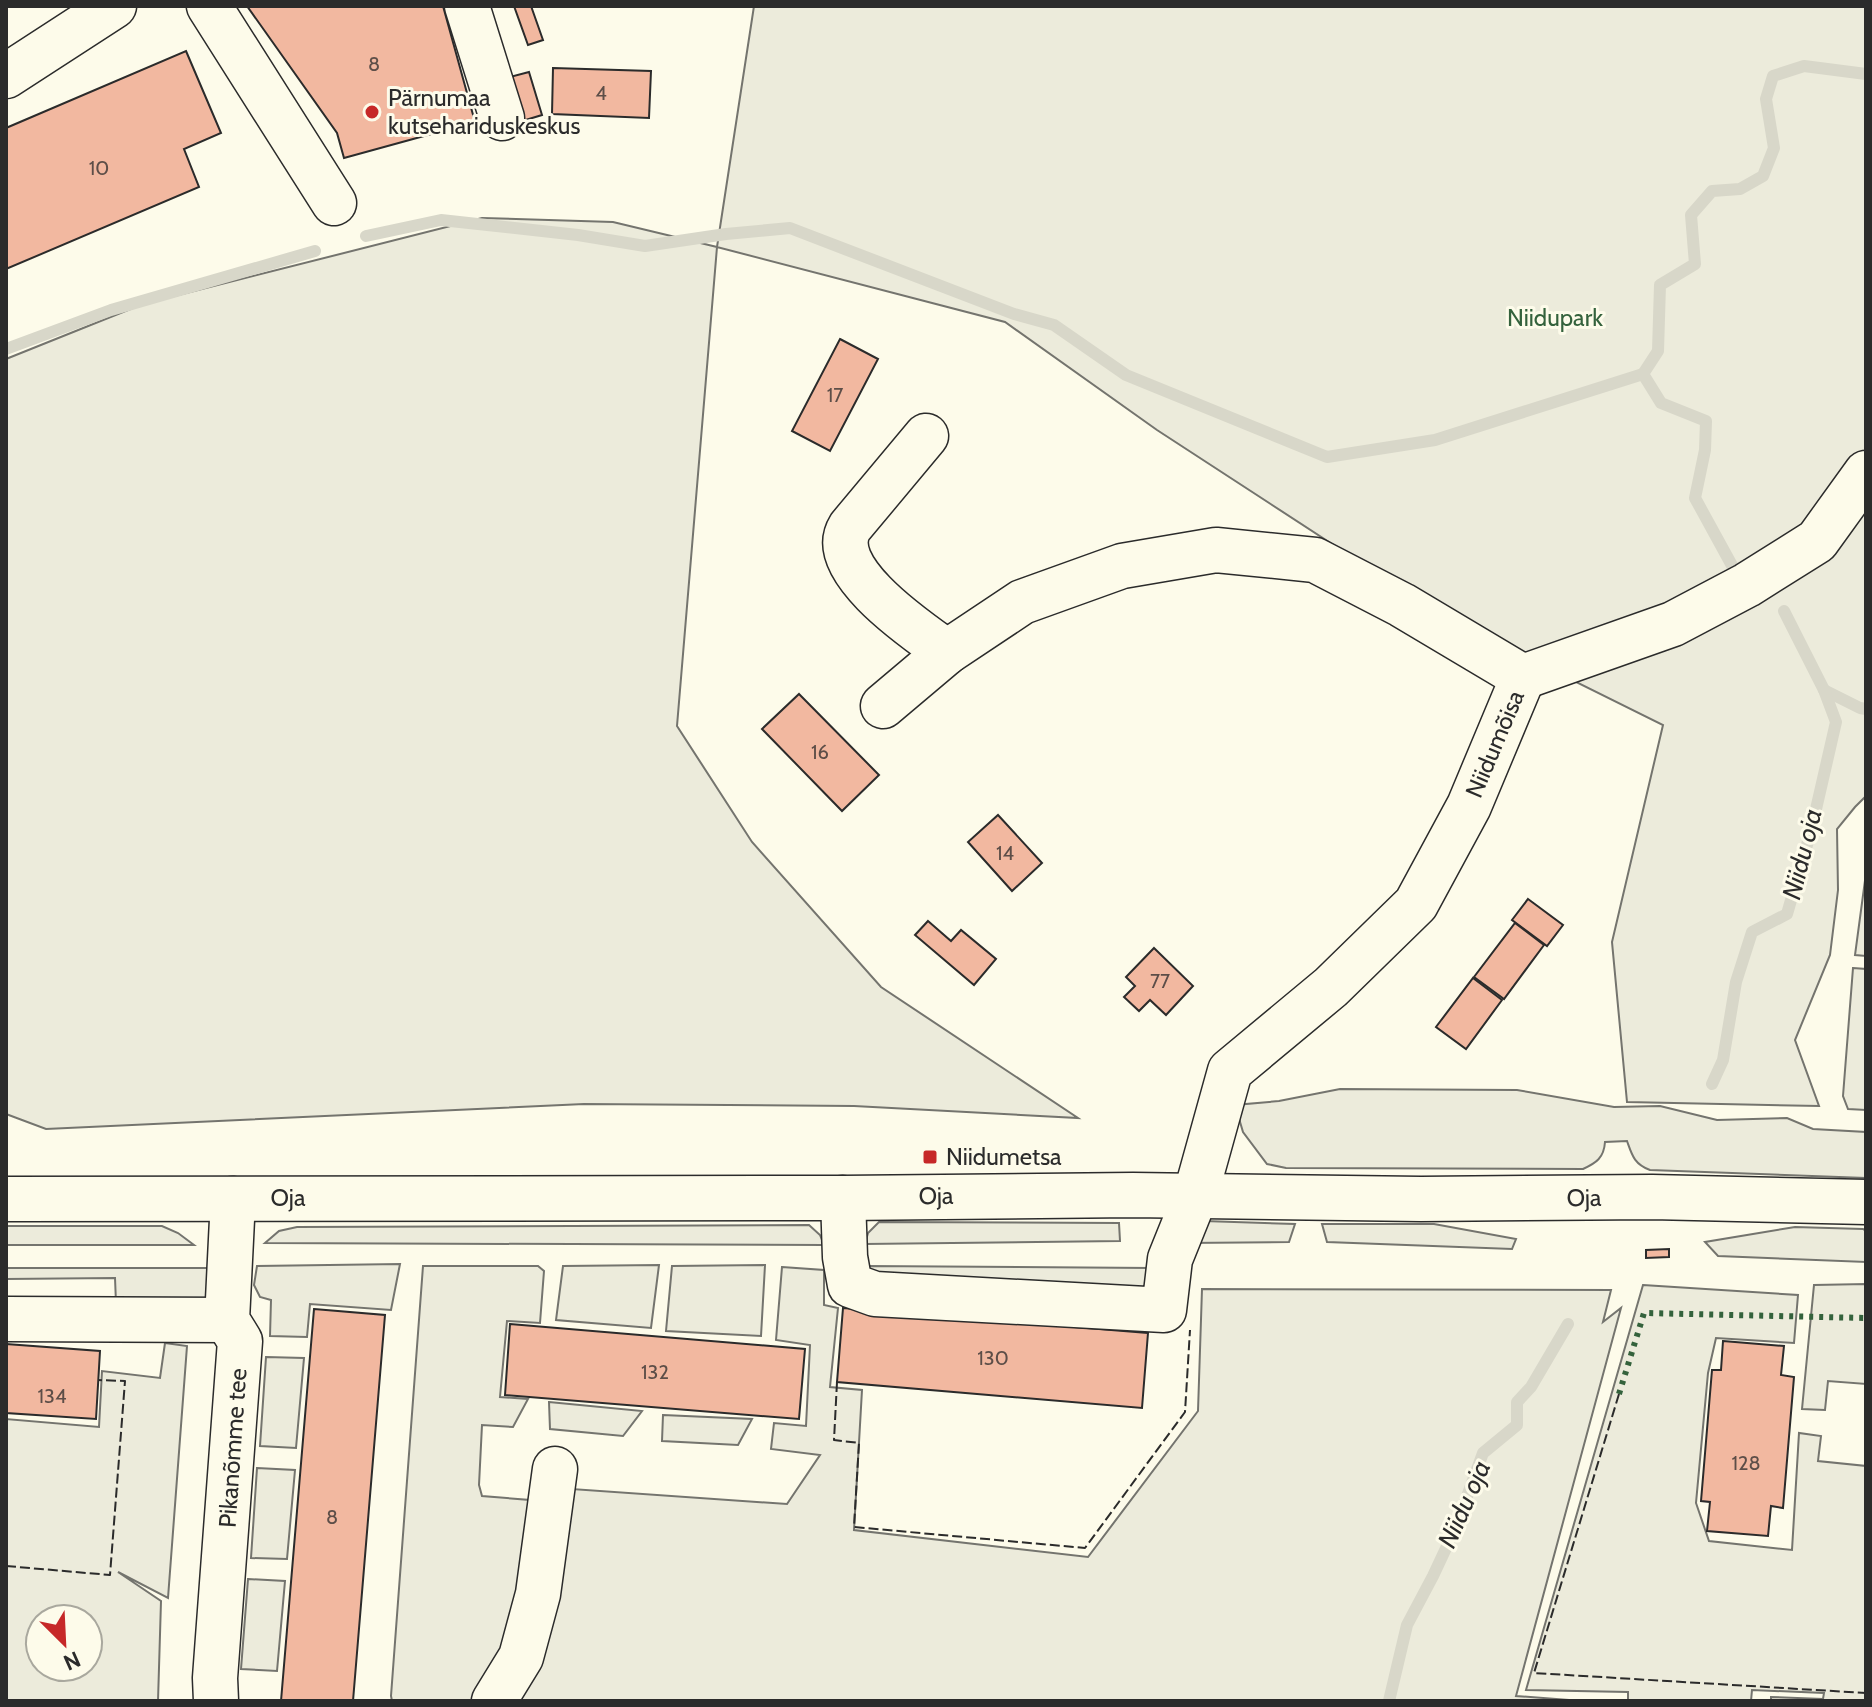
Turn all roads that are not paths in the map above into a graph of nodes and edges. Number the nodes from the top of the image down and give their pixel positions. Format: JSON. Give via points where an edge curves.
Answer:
{"nodes":[{"id":1,"x":114,"y":6,"type":"edge"},
{"id":2,"x":209,"y":6,"type":"edge"},
{"id":3,"x":467,"y":6,"type":"edge"},
{"id":4,"x":6,"y":76,"type":"edge"},
{"id":5,"x":502,"y":118,"type":"dead end"},
{"id":6,"x":334,"y":203,"type":"dead end"},
{"id":7,"x":926,"y":436,"type":"dead end"},
{"id":8,"x":1866,"y":473,"type":"edge"},
{"id":9,"x":947,"y":652,"type":"junction"},
{"id":10,"x":1523,"y":677,"type":"junction"},
{"id":11,"x":883,"y":706,"type":"dead end"},
{"id":12,"x":1195,"y":1197,"type":"junction"},
{"id":13,"x":843,"y":1198,"type":"junction"},
{"id":14,"x":6,"y":1199,"type":"edge"},
{"id":15,"x":233,"y":1199,"type":"junction"},
{"id":16,"x":1866,"y":1202,"type":"edge"},
{"id":17,"x":6,"y":1319,"type":"edge"},
{"id":18,"x":227,"y":1320,"type":"junction"},
{"id":19,"x":555,"y":1469,"type":"dead end"},
{"id":20,"x":216,"y":1701,"type":"edge"},
{"id":21,"x":494,"y":1701,"type":"edge"}],
"edges":[{"from":1,"to":4,"type":"street"},
{"from":2,"to":6,"type":"street"},
{"from":3,"to":5,"type":"street"},
{"from":7,"to":9,"type":"street","via":[[850,527],[846,548],[867,588]]},
{"from":8,"to":10,"type":"street","via":[[1817,541],[1747,585],[1673,624]]},
{"from":9,"to":10,"type":"street","name":"Niidumõisa","via":[[1022,602],[1122,566],[1216,550],[1315,560]]},
{"from":9,"to":11,"type":"street","name":"Niidumõisa"},
{"from":10,"to":12,"type":"street","name":"Niidumõisa","via":[[1469,806],[1416,904],[1331,987],[1230,1071]]},
{"from":12,"to":13,"type":"street","name":"Oja"},
{"from":12,"to":13,"type":"street","name":"Niidumõisa","via":[[1170,1259],[1164,1310],[875,1294],[850,1285]]},
{"from":12,"to":16,"type":"street","name":"Oja"},
{"from":13,"to":15,"type":"street","name":"Oja"},
{"from":14,"to":15,"type":"street","name":"Oja"},
{"from":15,"to":18,"type":"street","name":"Pikanõmme tee"},
{"from":17,"to":18,"type":"street"},
{"from":18,"to":20,"type":"street","name":"Pikanõmme tee","via":[[240,1341]]},
{"from":19,"to":21,"type":"street","via":[[538,1594],[521,1657]]}]}
